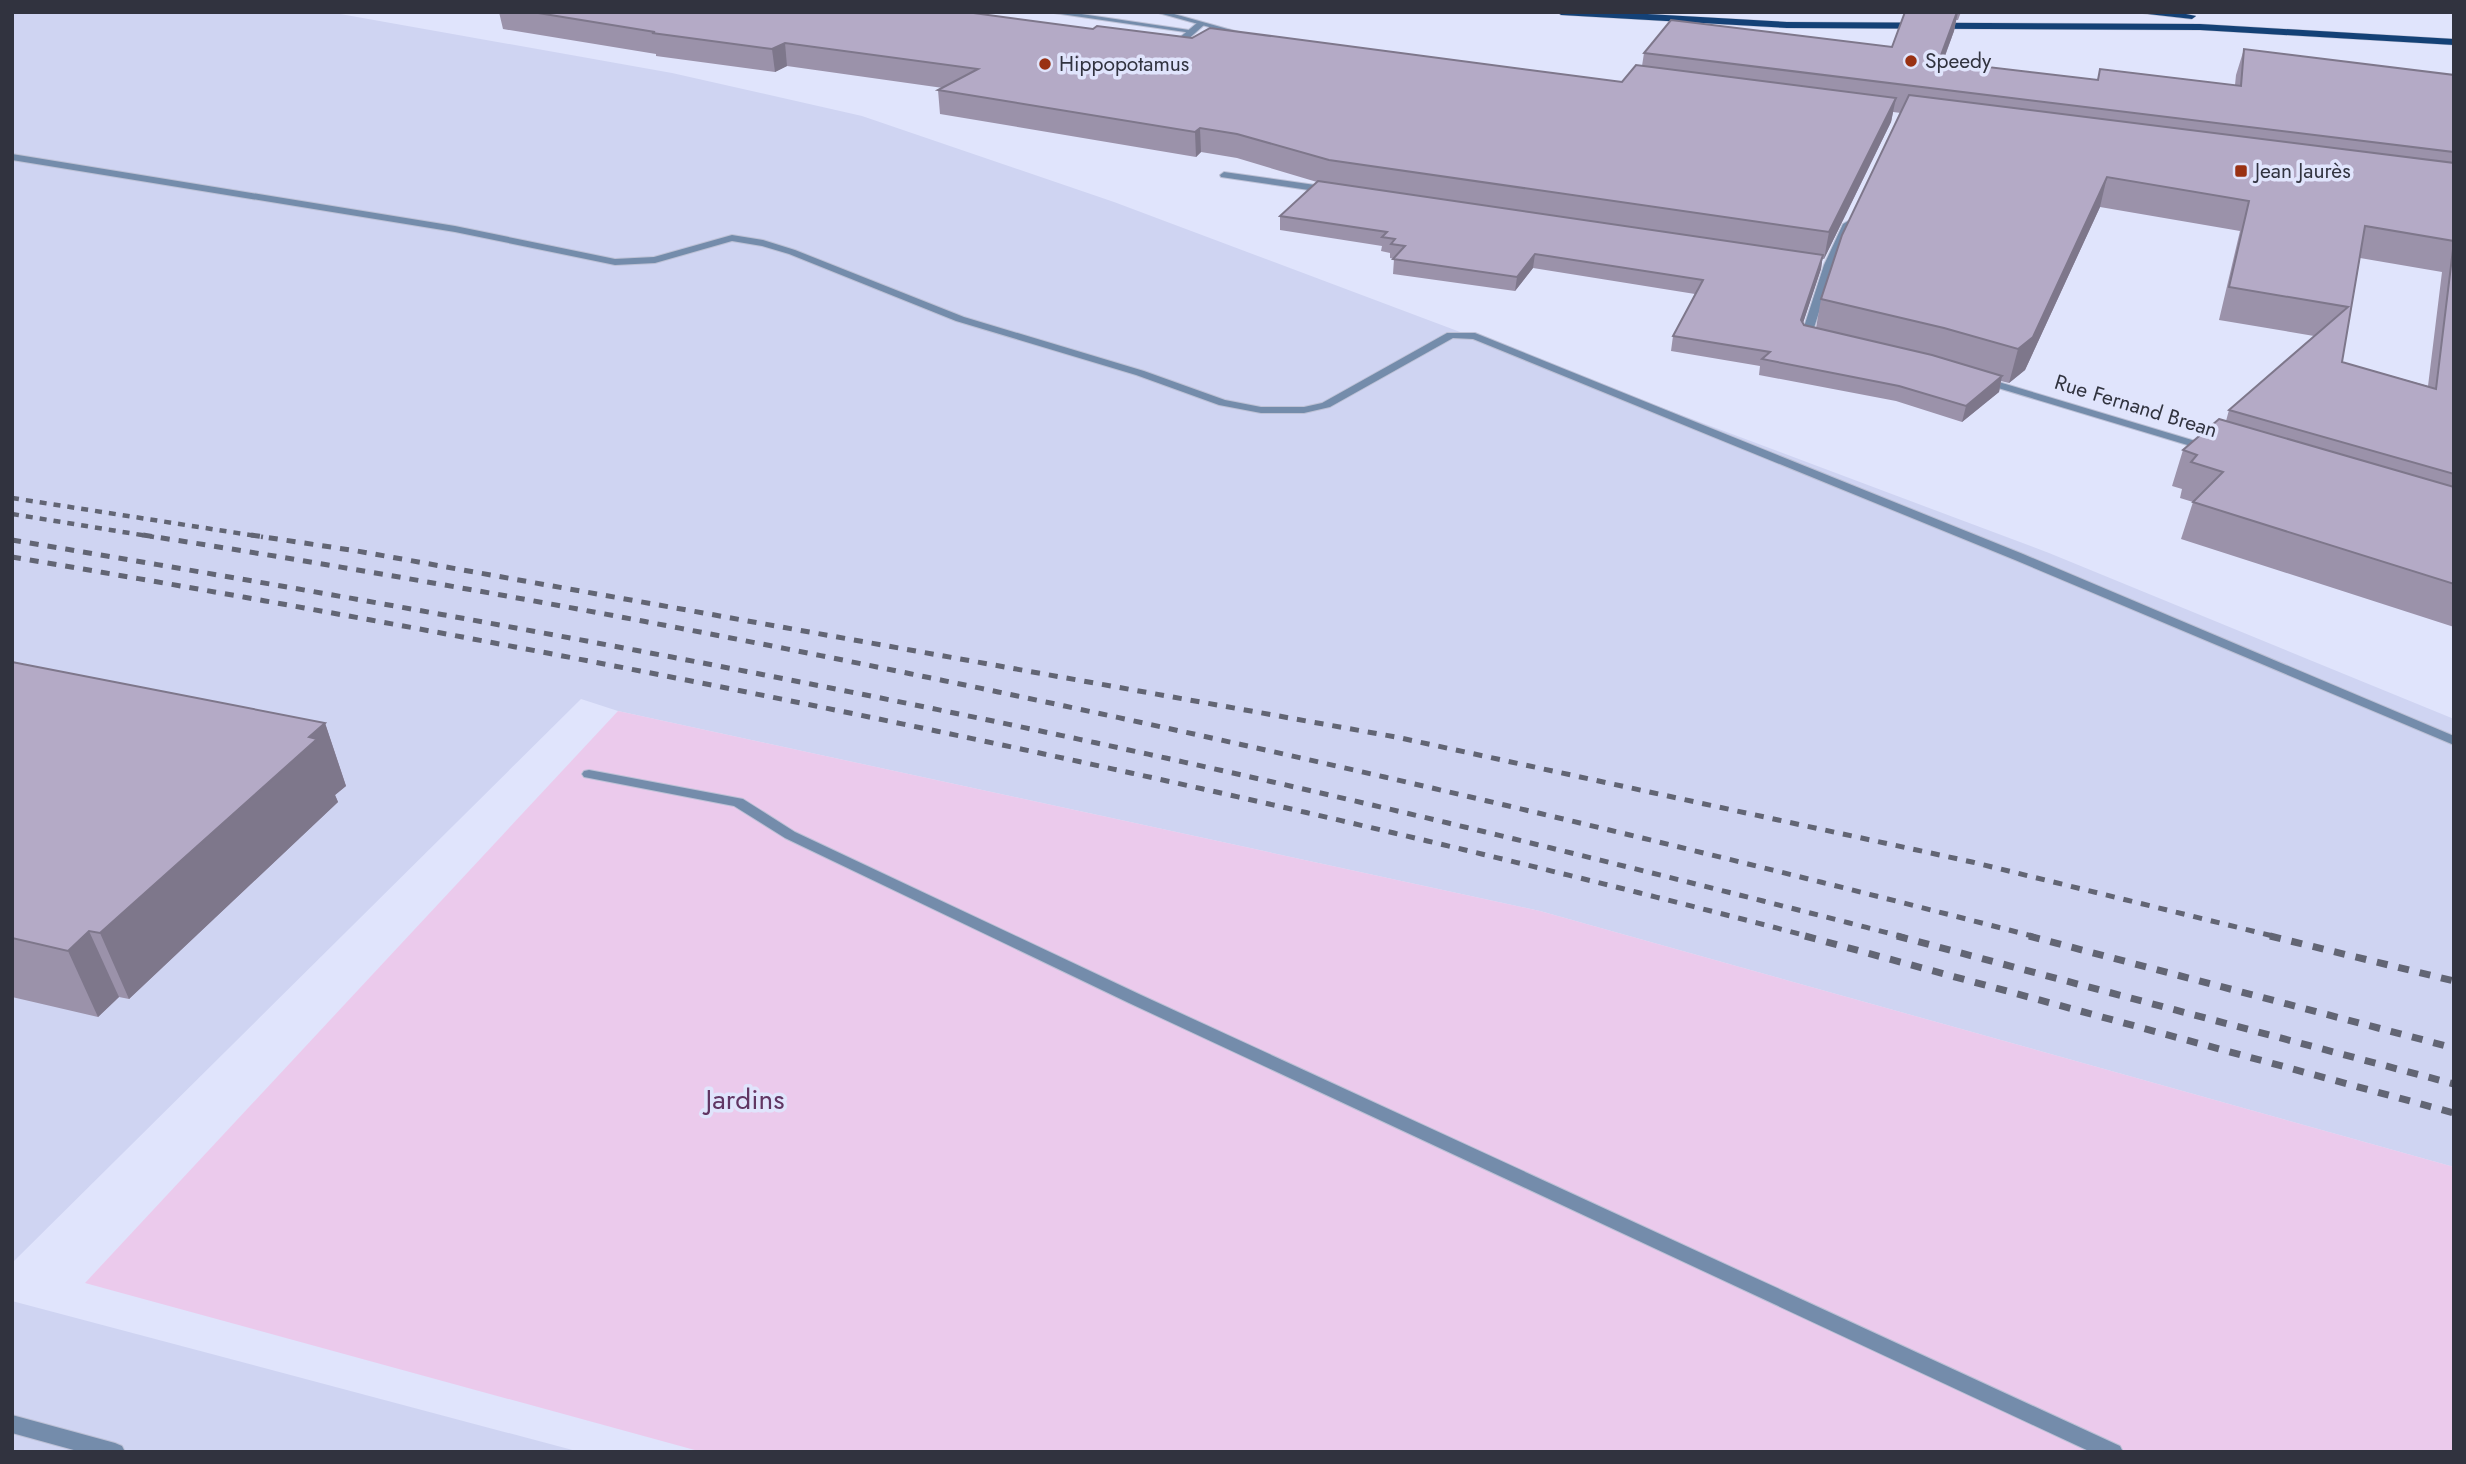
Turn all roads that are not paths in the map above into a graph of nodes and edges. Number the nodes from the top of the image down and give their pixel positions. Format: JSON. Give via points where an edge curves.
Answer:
{"nodes":[{"id":1,"x":1050,"y":12,"type":"edge"},
{"id":2,"x":1158,"y":12,"type":"edge"},
{"id":3,"x":1561,"y":12,"type":"edge"},
{"id":4,"x":2134,"y":12,"type":"edge"},
{"id":5,"x":2229,"y":18,"type":"dead end"},
{"id":6,"x":1197,"y":28,"type":"junction"},
{"id":7,"x":1250,"y":35,"type":"edge"},
{"id":8,"x":2454,"y":42,"type":"edge"},
{"id":9,"x":1166,"y":46,"type":"edge"},
{"id":10,"x":12,"y":157,"type":"edge"},
{"id":11,"x":1224,"y":175,"type":"dead end"},
{"id":12,"x":1334,"y":191,"type":"edge"},
{"id":13,"x":1853,"y":215,"type":"edge"},
{"id":14,"x":1815,"y":263,"type":"edge"},
{"id":15,"x":1829,"y":265,"type":"junction"},
{"id":16,"x":1831,"y":342,"type":"edge"},
{"id":17,"x":1972,"y":377,"type":"edge"},
{"id":18,"x":2226,"y":453,"type":"edge"},
{"id":19,"x":2454,"y":741,"type":"edge"},
{"id":20,"x":589,"y":774,"type":"dead end"},
{"id":21,"x":12,"y":1424,"type":"edge"},
{"id":22,"x":115,"y":1452,"type":"edge"},
{"id":23,"x":2113,"y":1452,"type":"edge"}],
"edges":[{"from":1,"to":6,"type":"street"},
{"from":2,"to":6,"type":"street"},
{"from":3,"to":8,"type":"main road","via":[[1787,25],[2200,27]]},
{"from":4,"to":5,"type":"main road"},
{"from":6,"to":7,"type":"street"},
{"from":6,"to":9,"type":"street"},
{"from":10,"to":19,"type":"street","via":[[455,229],[615,262],[655,260],[733,238],[763,243],[960,319],[1252,409],[1317,408],[1451,335],[1475,336],[2019,557]]},
{"from":11,"to":12,"type":"street"},
{"from":13,"to":15,"type":"street"},
{"from":14,"to":15,"type":"street"},
{"from":15,"to":16,"type":"street","via":[[1806,335]]},
{"from":17,"to":18,"type":"street","name":"Rue Fernand Brean"},
{"from":20,"to":23,"type":"street","via":[[738,802],[790,835],[1135,999]]},
{"from":21,"to":22,"type":"street"}]}
